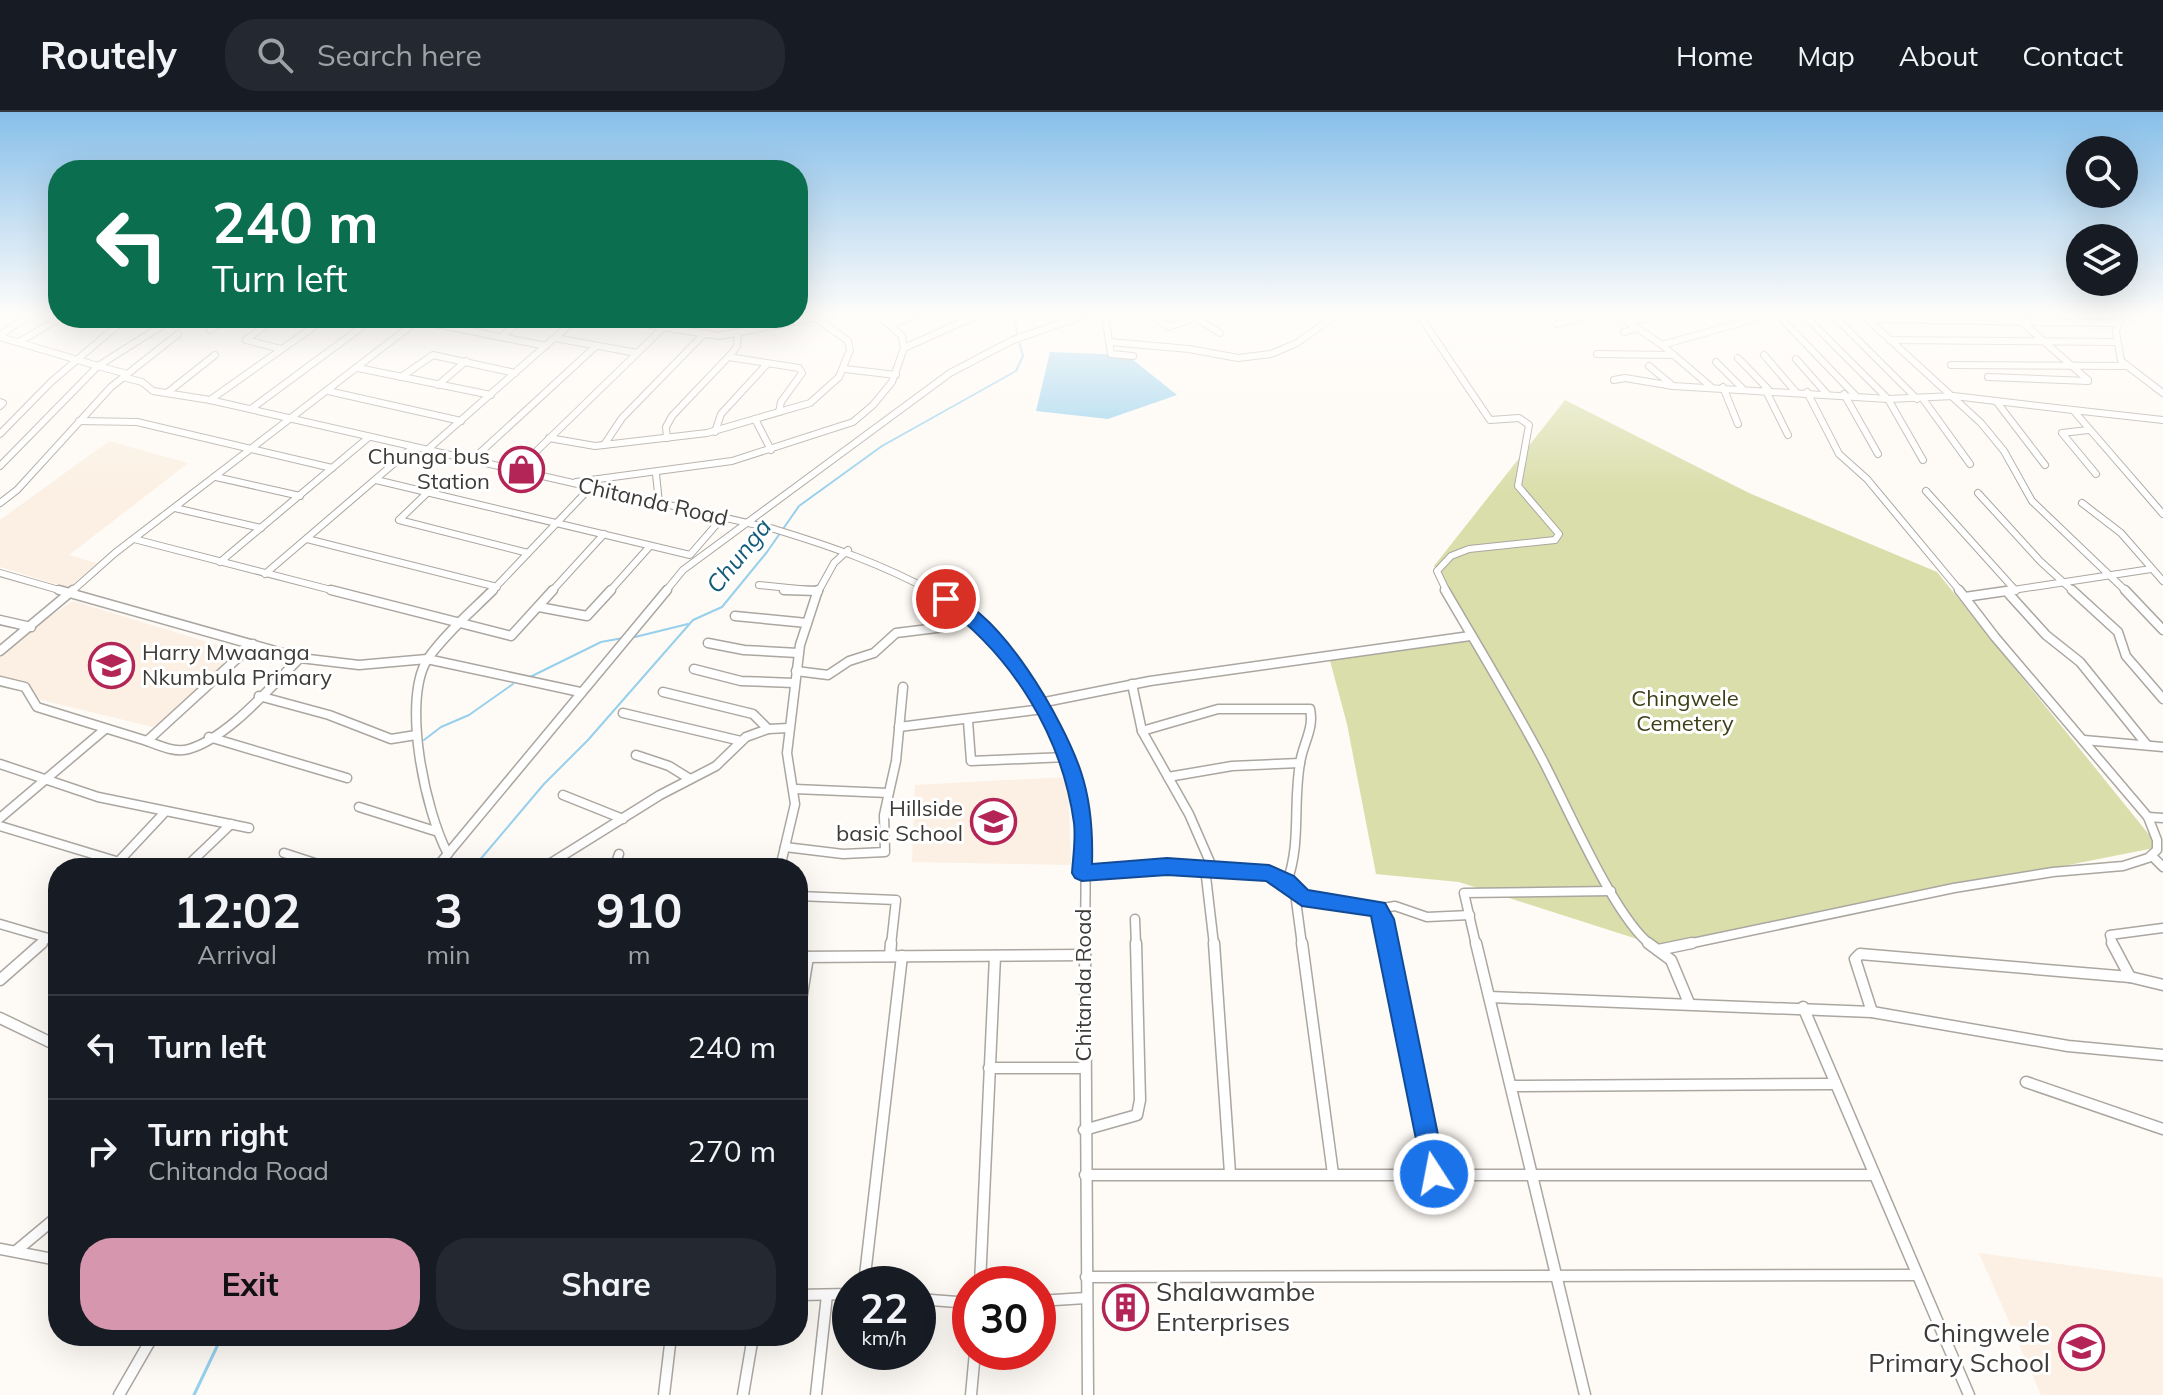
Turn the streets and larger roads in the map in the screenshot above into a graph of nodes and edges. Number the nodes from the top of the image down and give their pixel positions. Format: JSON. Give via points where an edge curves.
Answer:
{"nodes":[{"id":1,"x":61,"y":375,"type":"edge"},
{"id":2,"x":89,"y":375,"type":"edge"},
{"id":3,"x":122,"y":375,"type":"edge"},
{"id":4,"x":190,"y":375,"type":"edge"},
{"id":5,"x":245,"y":375,"type":"edge"},
{"id":6,"x":297,"y":375,"type":"edge"},
{"id":7,"x":349,"y":375,"type":"edge"},
{"id":8,"x":391,"y":375,"type":"edge"},
{"id":9,"x":404,"y":375,"type":"edge"},
{"id":10,"x":450,"y":375,"type":"edge"},
{"id":11,"x":513,"y":375,"type":"edge"},
{"id":12,"x":565,"y":375,"type":"edge"},
{"id":13,"x":614,"y":375,"type":"edge"},
{"id":14,"x":664,"y":375,"type":"edge"},
{"id":15,"x":712,"y":375,"type":"edge"},
{"id":16,"x":757,"y":375,"type":"edge"},
{"id":17,"x":801,"y":375,"type":"edge"},
{"id":18,"x":839,"y":375,"type":"edge"},
{"id":19,"x":896,"y":375,"type":"edge"},
{"id":20,"x":949,"y":375,"type":"edge"},
{"id":21,"x":1459,"y":375,"type":"edge"},
{"id":22,"x":1660,"y":375,"type":"edge"},
{"id":23,"x":1698,"y":375,"type":"edge"},
{"id":24,"x":1729,"y":375,"type":"edge"},
{"id":25,"x":1754,"y":375,"type":"edge"},
{"id":26,"x":1781,"y":375,"type":"edge"},
{"id":27,"x":1810,"y":375,"type":"edge"},
{"id":28,"x":1835,"y":375,"type":"edge"},
{"id":29,"x":1864,"y":375,"type":"edge"},
{"id":30,"x":1895,"y":375,"type":"edge"},
{"id":31,"x":1930,"y":375,"type":"edge"},
{"id":32,"x":2081,"y":375,"type":"edge"},
{"id":33,"x":2138,"y":375,"type":"edge"},
{"id":34,"x":125,"y":376,"type":"junction"},
{"id":35,"x":401,"y":377,"type":"junction"},
{"id":36,"x":1988,"y":377,"type":"dead end"},
{"id":37,"x":1614,"y":380,"type":"dead end"},
{"id":38,"x":438,"y":385,"type":"junction"},
{"id":39,"x":1673,"y":386,"type":"junction"},
{"id":40,"x":1711,"y":386,"type":"junction"},
{"id":41,"x":1723,"y":387,"type":"junction"},
{"id":42,"x":1742,"y":388,"type":"junction"},
{"id":43,"x":1767,"y":389,"type":"junction"},
{"id":44,"x":328,"y":391,"type":"junction"},
{"id":45,"x":1795,"y":391,"type":"junction"},
{"id":46,"x":1807,"y":392,"type":"junction"},
{"id":47,"x":167,"y":393,"type":"junction"},
{"id":48,"x":1826,"y":393,"type":"junction"},
{"id":49,"x":2163,"y":393,"type":"edge"},
{"id":50,"x":1844,"y":394,"type":"junction"},
{"id":51,"x":491,"y":395,"type":"junction"},
{"id":52,"x":1855,"y":396,"type":"junction"},
{"id":53,"x":1954,"y":396,"type":"junction"},
{"id":54,"x":1888,"y":399,"type":"junction"},
{"id":55,"x":1920,"y":399,"type":"junction"},
{"id":56,"x":210,"y":400,"type":"junction"},
{"id":57,"x":1996,"y":400,"type":"junction"},
{"id":58,"x":251,"y":409,"type":"junction"},
{"id":59,"x":2073,"y":410,"type":"junction"},
{"id":60,"x":779,"y":412,"type":"junction"},
{"id":61,"x":291,"y":419,"type":"junction"},
{"id":62,"x":755,"y":419,"type":"junction"},
{"id":63,"x":2163,"y":420,"type":"edge"},
{"id":64,"x":79,"y":421,"type":"junction"},
{"id":65,"x":461,"y":421,"type":"junction"},
{"id":66,"x":1738,"y":424,"type":"dead end"},
{"id":67,"x":2088,"y":430,"type":"junction"},
{"id":68,"x":715,"y":432,"type":"junction"},
{"id":69,"x":0,"y":434,"type":"edge"},
{"id":70,"x":1788,"y":435,"type":"dead end"},
{"id":71,"x":369,"y":437,"type":"junction"},
{"id":72,"x":549,"y":438,"type":"junction"},
{"id":73,"x":667,"y":438,"type":"junction"},
{"id":74,"x":604,"y":445,"type":"junction"},
{"id":75,"x":412,"y":448,"type":"junction"},
{"id":76,"x":251,"y":449,"type":"junction"},
{"id":77,"x":771,"y":450,"type":"junction"},
{"id":78,"x":426,"y":451,"type":"junction"},
{"id":79,"x":1878,"y":454,"type":"dead end"},
{"id":80,"x":1923,"y":460,"type":"dead end"},
{"id":81,"x":471,"y":461,"type":"junction"},
{"id":82,"x":1970,"y":464,"type":"dead end"},
{"id":83,"x":2045,"y":465,"type":"dead end"},
{"id":84,"x":0,"y":466,"type":"edge"},
{"id":85,"x":332,"y":468,"type":"junction"},
{"id":86,"x":516,"y":471,"type":"junction"},
{"id":87,"x":656,"y":474,"type":"junction"},
{"id":88,"x":2096,"y":474,"type":"dead end"},
{"id":89,"x":216,"y":477,"type":"junction"},
{"id":90,"x":376,"y":480,"type":"junction"},
{"id":91,"x":571,"y":482,"type":"junction"},
{"id":92,"x":590,"y":488,"type":"junction"},
{"id":93,"x":1926,"y":491,"type":"dead end"},
{"id":94,"x":428,"y":492,"type":"junction"},
{"id":95,"x":1978,"y":493,"type":"dead end"},
{"id":96,"x":300,"y":496,"type":"junction"},
{"id":97,"x":0,"y":503,"type":"edge"},
{"id":98,"x":659,"y":503,"type":"junction"},
{"id":99,"x":2082,"y":503,"type":"dead end"},
{"id":100,"x":175,"y":508,"type":"junction"},
{"id":101,"x":2163,"y":514,"type":"edge"},
{"id":102,"x":723,"y":517,"type":"junction"},
{"id":103,"x":746,"y":522,"type":"junction"},
{"id":104,"x":558,"y":523,"type":"junction"},
{"id":105,"x":261,"y":528,"type":"junction"},
{"id":106,"x":604,"y":534,"type":"junction"},
{"id":107,"x":134,"y":539,"type":"junction"},
{"id":108,"x":307,"y":539,"type":"junction"},
{"id":109,"x":650,"y":546,"type":"junction"},
{"id":110,"x":848,"y":550,"type":"junction"},
{"id":111,"x":528,"y":553,"type":"junction"},
{"id":112,"x":220,"y":562,"type":"junction"},
{"id":113,"x":2151,"y":569,"type":"junction"},
{"id":114,"x":0,"y":573,"type":"edge"},
{"id":115,"x":265,"y":574,"type":"junction"},
{"id":116,"x":2109,"y":577,"type":"junction"},
{"id":117,"x":2163,"y":581,"type":"edge"},
{"id":118,"x":2063,"y":583,"type":"junction"},
{"id":119,"x":759,"y":585,"type":"dead end"},
{"id":120,"x":497,"y":587,"type":"junction"},
{"id":121,"x":818,"y":591,"type":"junction"},
{"id":122,"x":2012,"y":592,"type":"junction"},
{"id":123,"x":66,"y":594,"type":"junction"},
{"id":124,"x":1965,"y":597,"type":"junction"},
{"id":125,"x":539,"y":607,"type":"junction"},
{"id":126,"x":735,"y":616,"type":"dead end"},
{"id":127,"x":972,"y":618,"type":"junction"},
{"id":128,"x":0,"y":620,"type":"edge"},
{"id":129,"x":807,"y":623,"type":"junction"},
{"id":130,"x":458,"y":624,"type":"junction"},
{"id":131,"x":31,"y":627,"type":"junction"},
{"id":132,"x":2163,"y":630,"type":"edge"},
{"id":133,"x":1470,"y":636,"type":"junction"},
{"id":134,"x":708,"y":643,"type":"dead end"},
{"id":135,"x":253,"y":644,"type":"junction"},
{"id":136,"x":0,"y":651,"type":"edge"},
{"id":137,"x":798,"y":653,"type":"junction"},
{"id":138,"x":300,"y":658,"type":"junction"},
{"id":139,"x":427,"y":659,"type":"junction"},
{"id":140,"x":694,"y":669,"type":"dead end"},
{"id":141,"x":796,"y":671,"type":"junction"},
{"id":142,"x":0,"y":681,"type":"edge"},
{"id":143,"x":794,"y":683,"type":"junction"},
{"id":144,"x":1132,"y":684,"type":"junction"},
{"id":145,"x":903,"y":687,"type":"dead end"},
{"id":146,"x":580,"y":692,"type":"junction"},
{"id":147,"x":663,"y":692,"type":"dead end"},
{"id":148,"x":259,"y":696,"type":"junction"},
{"id":149,"x":2163,"y":699,"type":"edge"},
{"id":150,"x":1044,"y":706,"type":"junction"},
{"id":151,"x":623,"y":713,"type":"dead end"},
{"id":152,"x":968,"y":721,"type":"junction"},
{"id":153,"x":899,"y":727,"type":"junction"},
{"id":154,"x":789,"y":728,"type":"junction"},
{"id":155,"x":768,"y":729,"type":"junction"},
{"id":156,"x":104,"y":730,"type":"junction"},
{"id":157,"x":1142,"y":731,"type":"junction"},
{"id":158,"x":416,"y":735,"type":"junction"},
{"id":159,"x":209,"y":737,"type":"junction"},
{"id":160,"x":2084,"y":740,"type":"junction"},
{"id":161,"x":147,"y":741,"type":"junction"},
{"id":162,"x":741,"y":741,"type":"junction"},
{"id":163,"x":2147,"y":745,"type":"junction"},
{"id":164,"x":2163,"y":747,"type":"edge"},
{"id":165,"x":636,"y":755,"type":"dead end"},
{"id":166,"x":1067,"y":757,"type":"junction"},
{"id":167,"x":1300,"y":763,"type":"junction"},
{"id":168,"x":0,"y":764,"type":"edge"},
{"id":169,"x":1168,"y":777,"type":"junction"},
{"id":170,"x":347,"y":778,"type":"dead end"},
{"id":171,"x":47,"y":779,"type":"junction"},
{"id":172,"x":690,"y":779,"type":"junction"},
{"id":173,"x":795,"y":789,"type":"junction"},
{"id":174,"x":888,"y":793,"type":"junction"},
{"id":175,"x":563,"y":795,"type":"dead end"},
{"id":176,"x":359,"y":807,"type":"dead end"},
{"id":177,"x":165,"y":812,"type":"junction"},
{"id":178,"x":2148,"y":817,"type":"junction"},
{"id":179,"x":0,"y":818,"type":"edge"},
{"id":180,"x":2163,"y":818,"type":"edge"},
{"id":181,"x":623,"y":819,"type":"junction"},
{"id":182,"x":231,"y":824,"type":"junction"},
{"id":183,"x":0,"y":826,"type":"edge"},
{"id":184,"x":249,"y":828,"type":"dead end"},
{"id":185,"x":435,"y":831,"type":"junction"},
{"id":186,"x":785,"y":847,"type":"junction"},
{"id":187,"x":284,"y":853,"type":"dead end"},
{"id":188,"x":448,"y":854,"type":"junction"},
{"id":189,"x":619,"y":854,"type":"dead end"},
{"id":190,"x":2152,"y":856,"type":"junction"},
{"id":191,"x":113,"y":858,"type":"edge"},
{"id":192,"x":122,"y":858,"type":"edge"},
{"id":193,"x":195,"y":858,"type":"edge"},
{"id":194,"x":299,"y":858,"type":"edge"},
{"id":195,"x":445,"y":858,"type":"edge"},
{"id":196,"x":559,"y":858,"type":"edge"},
{"id":197,"x":618,"y":858,"type":"edge"},
{"id":198,"x":782,"y":858,"type":"edge"},
{"id":199,"x":2163,"y":867,"type":"edge"},
{"id":200,"x":1209,"y":868,"type":"junction"},
{"id":201,"x":1082,"y":873,"type":"junction"},
{"id":202,"x":1287,"y":882,"type":"junction"},
{"id":203,"x":1611,"y":891,"type":"junction"},
{"id":204,"x":1295,"y":893,"type":"junction"},
{"id":205,"x":808,"y":896,"type":"edge"},
{"id":206,"x":1377,"y":909,"type":"junction"},
{"id":207,"x":1470,"y":915,"type":"junction"},
{"id":208,"x":1135,"y":919,"type":"dead end"},
{"id":209,"x":0,"y":924,"type":"edge"},
{"id":210,"x":2163,"y":928,"type":"edge"},
{"id":211,"x":47,"y":938,"type":"joint"},
{"id":212,"x":1658,"y":950,"type":"junction"},
{"id":213,"x":1085,"y":955,"type":"junction"},
{"id":214,"x":890,"y":956,"type":"junction"},
{"id":215,"x":902,"y":956,"type":"junction"},
{"id":216,"x":995,"y":956,"type":"junction"},
{"id":217,"x":808,"y":957,"type":"edge"},
{"id":218,"x":2130,"y":977,"type":"junction"},
{"id":219,"x":0,"y":980,"type":"edge"},
{"id":220,"x":2163,"y":985,"type":"edge"},
{"id":221,"x":1490,"y":997,"type":"junction"},
{"id":222,"x":1689,"y":1003,"type":"junction"},
{"id":223,"x":1803,"y":1007,"type":"junction"},
{"id":224,"x":1872,"y":1012,"type":"junction"},
{"id":225,"x":0,"y":1018,"type":"edge"},
{"id":226,"x":48,"y":1041,"type":"edge"},
{"id":227,"x":2163,"y":1055,"type":"edge"},
{"id":228,"x":989,"y":1068,"type":"junction"},
{"id":229,"x":1084,"y":1068,"type":"junction"},
{"id":230,"x":2026,"y":1082,"type":"dead end"},
{"id":231,"x":1833,"y":1084,"type":"junction"},
{"id":232,"x":1512,"y":1086,"type":"junction"},
{"id":233,"x":2163,"y":1129,"type":"edge"},
{"id":234,"x":1084,"y":1130,"type":"junction"},
{"id":235,"x":1230,"y":1173,"type":"junction"},
{"id":236,"x":1533,"y":1173,"type":"junction"},
{"id":237,"x":1333,"y":1174,"type":"junction"},
{"id":238,"x":1434,"y":1174,"type":"junction"},
{"id":239,"x":1085,"y":1175,"type":"junction"},
{"id":240,"x":1873,"y":1175,"type":"junction"},
{"id":241,"x":48,"y":1224,"type":"edge"},
{"id":242,"x":0,"y":1249,"type":"edge"},
{"id":243,"x":16,"y":1251,"type":"junction"},
{"id":244,"x":48,"y":1258,"type":"edge"},
{"id":245,"x":866,"y":1266,"type":"edge"},
{"id":246,"x":981,"y":1266,"type":"edge"},
{"id":247,"x":1916,"y":1275,"type":"junction"},
{"id":248,"x":1086,"y":1277,"type":"junction"},
{"id":249,"x":1559,"y":1278,"type":"junction"},
{"id":250,"x":808,"y":1295,"type":"edge"},
{"id":251,"x":827,"y":1295,"type":"junction"},
{"id":252,"x":832,"y":1295,"type":"edge"},
{"id":253,"x":1086,"y":1298,"type":"junction"},
{"id":254,"x":1056,"y":1300,"type":"edge"},
{"id":255,"x":147,"y":1346,"type":"edge"},
{"id":256,"x":670,"y":1346,"type":"edge"},
{"id":257,"x":751,"y":1346,"type":"edge"},
{"id":258,"x":973,"y":1370,"type":"edge"},
{"id":259,"x":119,"y":1395,"type":"edge"},
{"id":260,"x":664,"y":1395,"type":"edge"},
{"id":261,"x":743,"y":1395,"type":"edge"},
{"id":262,"x":816,"y":1395,"type":"edge"},
{"id":263,"x":971,"y":1395,"type":"edge"},
{"id":264,"x":1088,"y":1395,"type":"edge"},
{"id":265,"x":1585,"y":1395,"type":"edge"},
{"id":266,"x":1969,"y":1395,"type":"edge"}],
"edges":[{"from":1,"to":69,"type":"street"},
{"from":2,"to":84,"type":"street"},
{"from":3,"to":34,"type":"street","name":"Chitanda Road"},
{"from":4,"to":47,"type":"street"},
{"from":5,"to":56,"type":"street"},
{"from":6,"to":58,"type":"street"},
{"from":7,"to":44,"type":"street"},
{"from":8,"to":35,"type":"street"},
{"from":9,"to":35,"type":"street"},
{"from":10,"to":38,"type":"street"},
{"from":11,"to":51,"type":"street"},
{"from":12,"to":81,"type":"street"},
{"from":13,"to":72,"type":"street"},
{"from":14,"to":74,"type":"street"},
{"from":15,"to":73,"type":"street","via":[[672,416]]},
{"from":16,"to":68,"type":"street","via":[[721,414]]},
{"from":17,"to":60,"type":"street"},
{"from":18,"to":60,"type":"street","via":[[812,403]]},
{"from":19,"to":77,"type":"street","via":[[856,420]]},
{"from":20,"to":103,"type":"street"},
{"from":21,"to":133,"type":"street","via":[[1490,420],[1519,418],[1529,425],[1518,486],[1559,534],[1555,540],[1469,549],[1451,556],[1437,571]]},
{"from":22,"to":39,"type":"street"},
{"from":23,"to":40,"type":"street"},
{"from":24,"to":42,"type":"street"},
{"from":25,"to":43,"type":"street"},
{"from":26,"to":45,"type":"street"},
{"from":27,"to":48,"type":"street"},
{"from":28,"to":52,"type":"street"},
{"from":29,"to":54,"type":"street"},
{"from":30,"to":55,"type":"street"},
{"from":31,"to":53,"type":"street"},
{"from":32,"to":36,"type":"street","via":[[2088,381]]},
{"from":33,"to":49,"type":"street"},
{"from":34,"to":47,"type":"street","name":"Chitanda Road"},
{"from":34,"to":64,"type":"street"},
{"from":35,"to":38,"type":"street"},
{"from":37,"to":39,"type":"street"},
{"from":38,"to":51,"type":"street"},
{"from":39,"to":40,"type":"street"},
{"from":40,"to":41,"type":"street"},
{"from":41,"to":42,"type":"street"},
{"from":41,"to":66,"type":"street"},
{"from":42,"to":43,"type":"street"},
{"from":43,"to":45,"type":"street"},
{"from":43,"to":70,"type":"street"},
{"from":44,"to":61,"type":"street"},
{"from":44,"to":65,"type":"street"},
{"from":45,"to":46,"type":"street"},
{"from":46,"to":48,"type":"street"},
{"from":46,"to":124,"type":"street","via":[[1839,454],[1867,479]]},
{"from":47,"to":56,"type":"street","name":"Chitanda Road"},
{"from":48,"to":50,"type":"street"},
{"from":50,"to":52,"type":"street"},
{"from":50,"to":79,"type":"street"},
{"from":51,"to":65,"type":"street"},
{"from":52,"to":54,"type":"street"},
{"from":53,"to":55,"type":"street"},
{"from":53,"to":57,"type":"street"},
{"from":53,"to":116,"type":"street","via":[[2004,451],[2032,501]]},
{"from":54,"to":55,"type":"street"},
{"from":54,"to":80,"type":"street"},
{"from":55,"to":82,"type":"street"},
{"from":56,"to":58,"type":"street","name":"Chitanda Road"},
{"from":57,"to":59,"type":"street"},
{"from":57,"to":83,"type":"street"},
{"from":58,"to":61,"type":"street","name":"Chitanda Road"},
{"from":59,"to":63,"type":"street"},
{"from":59,"to":67,"type":"street"},
{"from":60,"to":62,"type":"street"},
{"from":61,"to":71,"type":"street","name":"Chitanda Road"},
{"from":61,"to":76,"type":"street"},
{"from":62,"to":68,"type":"street"},
{"from":62,"to":77,"type":"street"},
{"from":64,"to":76,"type":"street","via":[[125,420]]},
{"from":64,"to":97,"type":"street"},
{"from":65,"to":78,"type":"street"},
{"from":67,"to":88,"type":"street","via":[[2062,433]]},
{"from":67,"to":101,"type":"street"},
{"from":68,"to":73,"type":"street"},
{"from":71,"to":75,"type":"street","name":"Chitanda Road"},
{"from":71,"to":85,"type":"street"},
{"from":72,"to":74,"type":"street"},
{"from":72,"to":86,"type":"street"},
{"from":73,"to":74,"type":"street"},
{"from":75,"to":78,"type":"street","name":"Chitanda Road"},
{"from":75,"to":90,"type":"street"},
{"from":76,"to":85,"type":"street"},
{"from":76,"to":89,"type":"street"},
{"from":77,"to":87,"type":"street"},
{"from":78,"to":81,"type":"street","name":"Chitanda Road"},
{"from":81,"to":86,"type":"street","name":"Chitanda Road"},
{"from":85,"to":96,"type":"street"},
{"from":86,"to":91,"type":"street","name":"Chitanda Road"},
{"from":87,"to":91,"type":"street"},
{"from":87,"to":98,"type":"street"},
{"from":89,"to":96,"type":"street"},
{"from":89,"to":100,"type":"street"},
{"from":90,"to":94,"type":"street"},
{"from":90,"to":108,"type":"street"},
{"from":91,"to":92,"type":"street","name":"Chitanda Road"},
{"from":92,"to":98,"type":"street","name":"Chitanda Road"},
{"from":92,"to":104,"type":"street"},
{"from":93,"to":122,"type":"street"},
{"from":94,"to":104,"type":"street"},
{"from":94,"to":111,"type":"street","via":[[399,520]]},
{"from":95,"to":118,"type":"street"},
{"from":96,"to":105,"type":"street"},
{"from":98,"to":102,"type":"street","name":"Chitanda Road"},
{"from":99,"to":113,"type":"street","via":[[2121,533]]},
{"from":100,"to":105,"type":"street"},
{"from":100,"to":107,"type":"street"},
{"from":102,"to":103,"type":"street","name":"Chitanda Road"},
{"from":102,"to":109,"type":"street","via":[[692,555]]},
{"from":103,"to":110,"type":"street","name":"Chitanda Road"},
{"from":103,"to":146,"type":"street","via":[[683,570]]},
{"from":104,"to":106,"type":"street"},
{"from":104,"to":111,"type":"street"},
{"from":105,"to":112,"type":"street"},
{"from":106,"to":109,"type":"street"},
{"from":106,"to":125,"type":"street"},
{"from":107,"to":112,"type":"street"},
{"from":107,"to":123,"type":"street"},
{"from":108,"to":115,"type":"street"},
{"from":108,"to":120,"type":"street"},
{"from":109,"to":125,"type":"street","via":[[587,616]]},
{"from":110,"to":121,"type":"street"},
{"from":110,"to":127,"type":"street","name":"Chitanda Road","via":[[931,589]]},
{"from":111,"to":120,"type":"street"},
{"from":112,"to":115,"type":"street"},
{"from":113,"to":116,"type":"street"},
{"from":113,"to":117,"type":"street"},
{"from":114,"to":123,"type":"street"},
{"from":115,"to":130,"type":"street"},
{"from":116,"to":118,"type":"street"},
{"from":116,"to":132,"type":"street"},
{"from":118,"to":122,"type":"street"},
{"from":118,"to":149,"type":"street","via":[[2118,632],[2126,656]]},
{"from":119,"to":121,"type":"street"},
{"from":120,"to":130,"type":"street"},
{"from":121,"to":129,"type":"street"},
{"from":122,"to":124,"type":"street"},
{"from":122,"to":163,"type":"street","via":[[2046,635],[2080,662]]},
{"from":123,"to":131,"type":"street"},
{"from":123,"to":135,"type":"street"},
{"from":124,"to":160,"type":"street"},
{"from":125,"to":130,"type":"street","via":[[511,636]]},
{"from":126,"to":129,"type":"street"},
{"from":127,"to":141,"type":"street","via":[[953,626],[896,633],[874,653],[828,675]]},
{"from":127,"to":150,"type":"street","name":"Chitanda Road","via":[[1007,653]]},
{"from":128,"to":131,"type":"street"},
{"from":129,"to":137,"type":"street"},
{"from":130,"to":139,"type":"street"},
{"from":131,"to":136,"type":"street"},
{"from":133,"to":144,"type":"street"},
{"from":133,"to":203,"type":"street"},
{"from":134,"to":137,"type":"street"},
{"from":135,"to":138,"type":"street"},
{"from":135,"to":161,"type":"street"},
{"from":137,"to":141,"type":"street"},
{"from":138,"to":139,"type":"street","via":[[359,665]]},
{"from":138,"to":148,"type":"street"},
{"from":139,"to":146,"type":"street"},
{"from":139,"to":158,"type":"street","via":[[415,703]]},
{"from":140,"to":143,"type":"street","via":[[741,681]]},
{"from":141,"to":143,"type":"street"},
{"from":142,"to":156,"type":"street","via":[[25,687],[37,707]]},
{"from":143,"to":154,"type":"street"},
{"from":144,"to":150,"type":"street","via":[[1097,688]]},
{"from":144,"to":157,"type":"street"},
{"from":145,"to":153,"type":"street"},
{"from":146,"to":188,"type":"street"},
{"from":147,"to":155,"type":"street","via":[[753,714]]},
{"from":148,"to":158,"type":"street","via":[[391,739]]},
{"from":148,"to":159,"type":"street"},
{"from":150,"to":152,"type":"street"},
{"from":150,"to":166,"type":"street","name":"Chitanda Road"},
{"from":151,"to":162,"type":"street"},
{"from":152,"to":153,"type":"street"},
{"from":152,"to":166,"type":"street","via":[[971,761]]},
{"from":153,"to":174,"type":"street"},
{"from":154,"to":155,"type":"street"},
{"from":154,"to":173,"type":"street","via":[[787,753]]},
{"from":155,"to":162,"type":"street"},
{"from":156,"to":161,"type":"street"},
{"from":156,"to":171,"type":"street"},
{"from":157,"to":167,"type":"street","via":[[1218,709],[1307,707],[1313,723]]},
{"from":157,"to":169,"type":"street"},
{"from":158,"to":185,"type":"street"},
{"from":159,"to":161,"type":"street","via":[[184,750]]},
{"from":159,"to":170,"type":"street"},
{"from":160,"to":163,"type":"street"},
{"from":160,"to":178,"type":"street"},
{"from":162,"to":172,"type":"street","via":[[716,766]]},
{"from":163,"to":164,"type":"street"},
{"from":165,"to":172,"type":"street"},
{"from":166,"to":201,"type":"street","name":"Chitanda Road","via":[[1084,826]]},
{"from":167,"to":169,"type":"street","via":[[1243,764]]},
{"from":167,"to":202,"type":"street","via":[[1300,811]]},
{"from":168,"to":171,"type":"street"},
{"from":169,"to":200,"type":"street","via":[[1199,833]]},
{"from":171,"to":177,"type":"street"},
{"from":171,"to":179,"type":"street"},
{"from":172,"to":181,"type":"street"},
{"from":173,"to":174,"type":"street"},
{"from":173,"to":186,"type":"street"},
{"from":174,"to":186,"type":"street","via":[[883,853]]},
{"from":175,"to":181,"type":"street"},
{"from":176,"to":185,"type":"street"},
{"from":177,"to":182,"type":"street"},
{"from":177,"to":192,"type":"street"},
{"from":178,"to":180,"type":"street"},
{"from":178,"to":190,"type":"street","via":[[2157,840]]},
{"from":181,"to":196,"type":"street"},
{"from":182,"to":184,"type":"street"},
{"from":182,"to":193,"type":"street"},
{"from":183,"to":191,"type":"street"},
{"from":185,"to":188,"type":"street"},
{"from":186,"to":198,"type":"street"},
{"from":187,"to":194,"type":"street"},
{"from":188,"to":195,"type":"street"},
{"from":189,"to":197,"type":"street"},
{"from":190,"to":199,"type":"street"},
{"from":190,"to":212,"type":"street","via":[[2117,868],[2052,872],[1917,896]]},
{"from":200,"to":201,"type":"street"},
{"from":200,"to":202,"type":"street","via":[[1269,873]]},
{"from":200,"to":235,"type":"street"},
{"from":201,"to":213,"type":"street","name":"Chitanda Road"},
{"from":202,"to":204,"type":"street"},
{"from":203,"to":207,"type":"street","via":[[1464,893]]},
{"from":203,"to":212,"type":"street","via":[[1639,936]]},
{"from":204,"to":206,"type":"street"},
{"from":204,"to":237,"type":"street"},
{"from":205,"to":214,"type":"street","via":[[896,900]]},
{"from":206,"to":207,"type":"street","via":[[1395,906],[1427,917]]},
{"from":206,"to":238,"type":"street","via":[[1384,919]]},
{"from":207,"to":221,"type":"street"},
{"from":208,"to":234,"type":"street","via":[[1137,1115]]},
{"from":209,"to":211,"type":"street"},
{"from":210,"to":218,"type":"street","via":[[2110,935]]},
{"from":211,"to":219,"type":"street"},
{"from":212,"to":222,"type":"street","via":[[1671,960]]},
{"from":213,"to":216,"type":"street"},
{"from":213,"to":229,"type":"street","name":"Chitanda Road"},
{"from":214,"to":215,"type":"street"},
{"from":214,"to":217,"type":"street"},
{"from":215,"to":216,"type":"street"},
{"from":215,"to":245,"type":"street"},
{"from":216,"to":228,"type":"street"},
{"from":218,"to":220,"type":"street"},
{"from":218,"to":224,"type":"street","via":[[1860,954],[1855,959]]},
{"from":221,"to":222,"type":"street"},
{"from":221,"to":232,"type":"street"},
{"from":222,"to":223,"type":"street"},
{"from":223,"to":224,"type":"street"},
{"from":223,"to":231,"type":"street"},
{"from":224,"to":227,"type":"street","via":[[2068,1046]]},
{"from":225,"to":226,"type":"street"},
{"from":228,"to":229,"type":"street"},
{"from":228,"to":246,"type":"street"},
{"from":229,"to":234,"type":"street","name":"Chitanda Road"},
{"from":230,"to":233,"type":"street"},
{"from":231,"to":232,"type":"street"},
{"from":231,"to":240,"type":"street"},
{"from":232,"to":236,"type":"street"},
{"from":234,"to":239,"type":"street","name":"Chitanda Road"},
{"from":235,"to":237,"type":"street"},
{"from":235,"to":239,"type":"street"},
{"from":236,"to":238,"type":"street"},
{"from":236,"to":240,"type":"street"},
{"from":236,"to":249,"type":"street"},
{"from":237,"to":238,"type":"street"},
{"from":239,"to":248,"type":"street","name":"Chitanda Road"},
{"from":240,"to":247,"type":"street"},
{"from":241,"to":243,"type":"street"},
{"from":242,"to":243,"type":"street"},
{"from":243,"to":244,"type":"street"},
{"from":247,"to":249,"type":"street"},
{"from":247,"to":266,"type":"street"},
{"from":248,"to":249,"type":"street"},
{"from":248,"to":253,"type":"street","name":"Chitanda Road"},
{"from":249,"to":265,"type":"street"},
{"from":250,"to":251,"type":"street"},
{"from":251,"to":252,"type":"street"},
{"from":251,"to":262,"type":"street"},
{"from":253,"to":254,"type":"street"},
{"from":253,"to":264,"type":"street","name":"Chitanda Road"},
{"from":255,"to":259,"type":"street"},
{"from":256,"to":260,"type":"street"},
{"from":257,"to":261,"type":"street"},
{"from":258,"to":263,"type":"street"}]}
